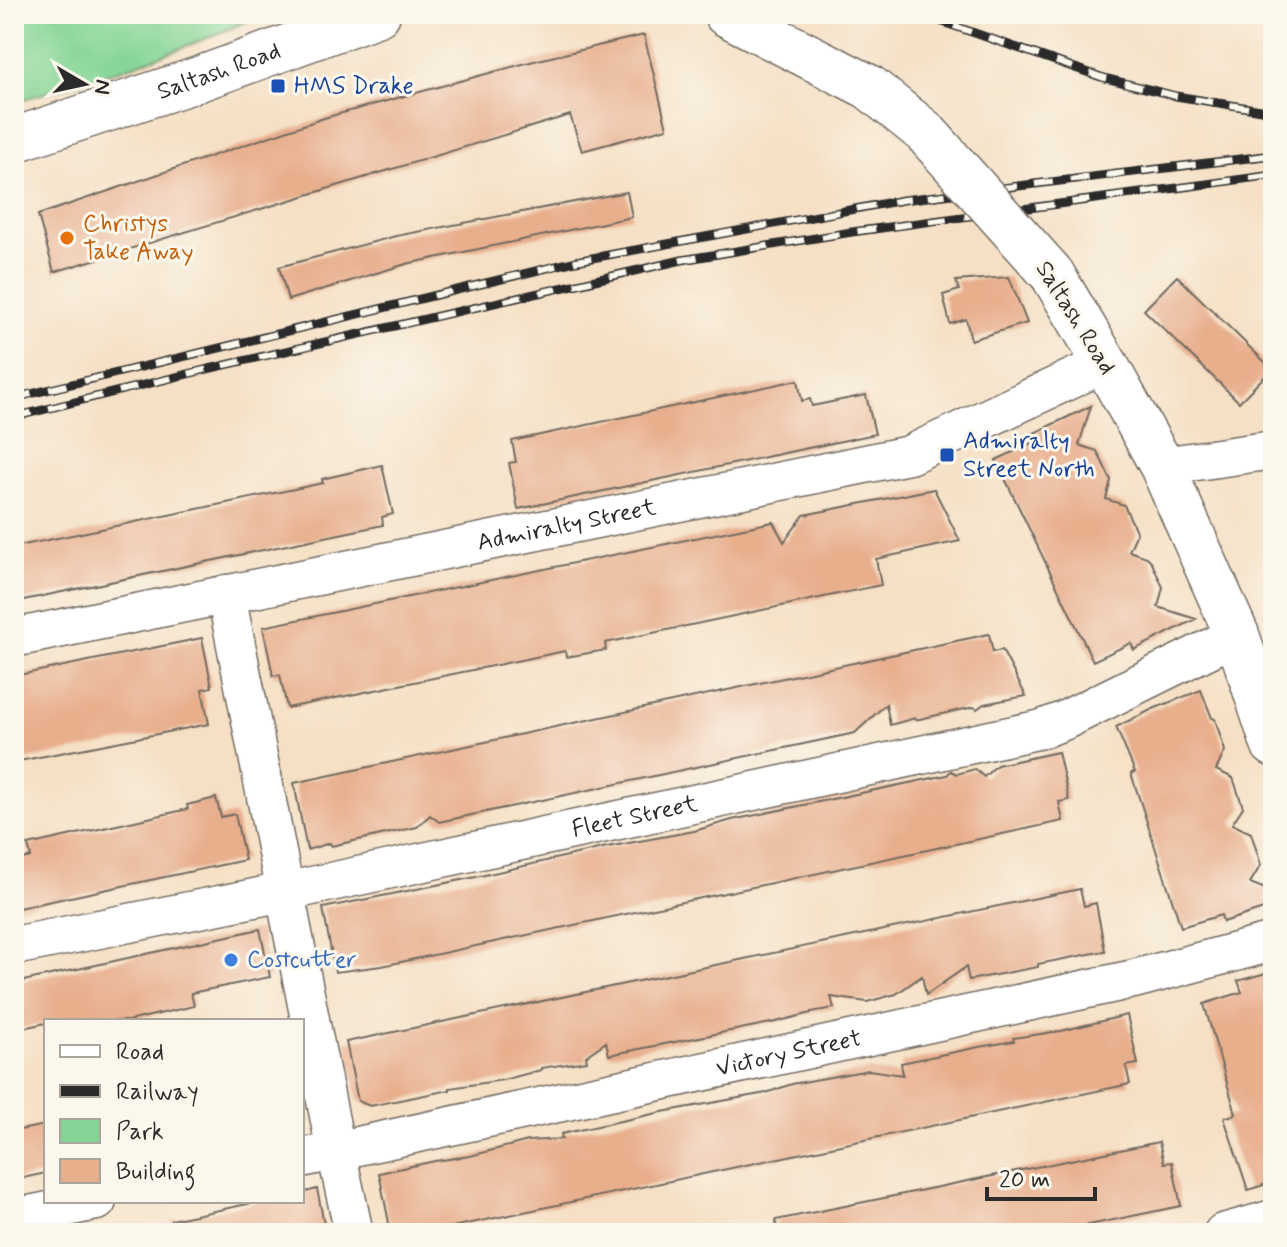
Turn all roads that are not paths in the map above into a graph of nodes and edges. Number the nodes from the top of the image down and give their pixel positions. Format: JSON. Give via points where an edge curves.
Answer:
{"nodes":[{"id":1,"x":378,"y":14,"type":"edge"},
{"id":2,"x":726,"y":14,"type":"edge"},
{"id":3,"x":14,"y":140,"type":"edge"},
{"id":4,"x":1105,"y":363,"type":"junction"},
{"id":5,"x":1273,"y":450,"type":"edge"},
{"id":6,"x":1162,"y":466,"type":"junction"},
{"id":7,"x":226,"y":594,"type":"junction"},
{"id":8,"x":1237,"y":635,"type":"junction"},
{"id":9,"x":14,"y":638,"type":"edge"},
{"id":10,"x":1273,"y":744,"type":"edge"},
{"id":11,"x":284,"y":892,"type":"junction"},
{"id":12,"x":1273,"y":942,"type":"edge"},
{"id":13,"x":14,"y":946,"type":"edge"},
{"id":14,"x":301,"y":1019,"type":"edge"},
{"id":15,"x":304,"y":1042,"type":"edge"},
{"id":16,"x":319,"y":1155,"type":"edge"},
{"id":17,"x":87,"y":1203,"type":"edge"},
{"id":18,"x":14,"y":1218,"type":"edge"},
{"id":19,"x":1273,"y":1219,"type":"edge"},
{"id":20,"x":354,"y":1233,"type":"edge"},
{"id":21,"x":1223,"y":1233,"type":"edge"}],
"edges":[{"from":1,"to":3,"type":"main road","name":"Saltash Road"},
{"from":2,"to":4,"type":"main road","name":"Saltash Road","bridge":true,"via":[[869,87],[925,132],[1052,274]]},
{"from":4,"to":6,"type":"main road","name":"Saltash Road"},
{"from":4,"to":7,"type":"street","name":"Admiralty Street","via":[[909,455]]},
{"from":5,"to":6,"type":"street"},
{"from":6,"to":8,"type":"main road","name":"Saltash Road"},
{"from":7,"to":9,"type":"street","name":"Admiralty Street"},
{"from":7,"to":11,"type":"street"},
{"from":8,"to":10,"type":"main road","name":"Saltash Road"},
{"from":8,"to":11,"type":"street","name":"Fleet Street","via":[[1042,729]]},
{"from":11,"to":13,"type":"street","name":"Fleet Street"},
{"from":11,"to":14,"type":"street"},
{"from":12,"to":16,"type":"street","name":"Victory Street","via":[[1134,979]]},
{"from":15,"to":16,"type":"street"},
{"from":16,"to":20,"type":"street"},
{"from":17,"to":18,"type":"street"},
{"from":19,"to":21,"type":"street"}]}
